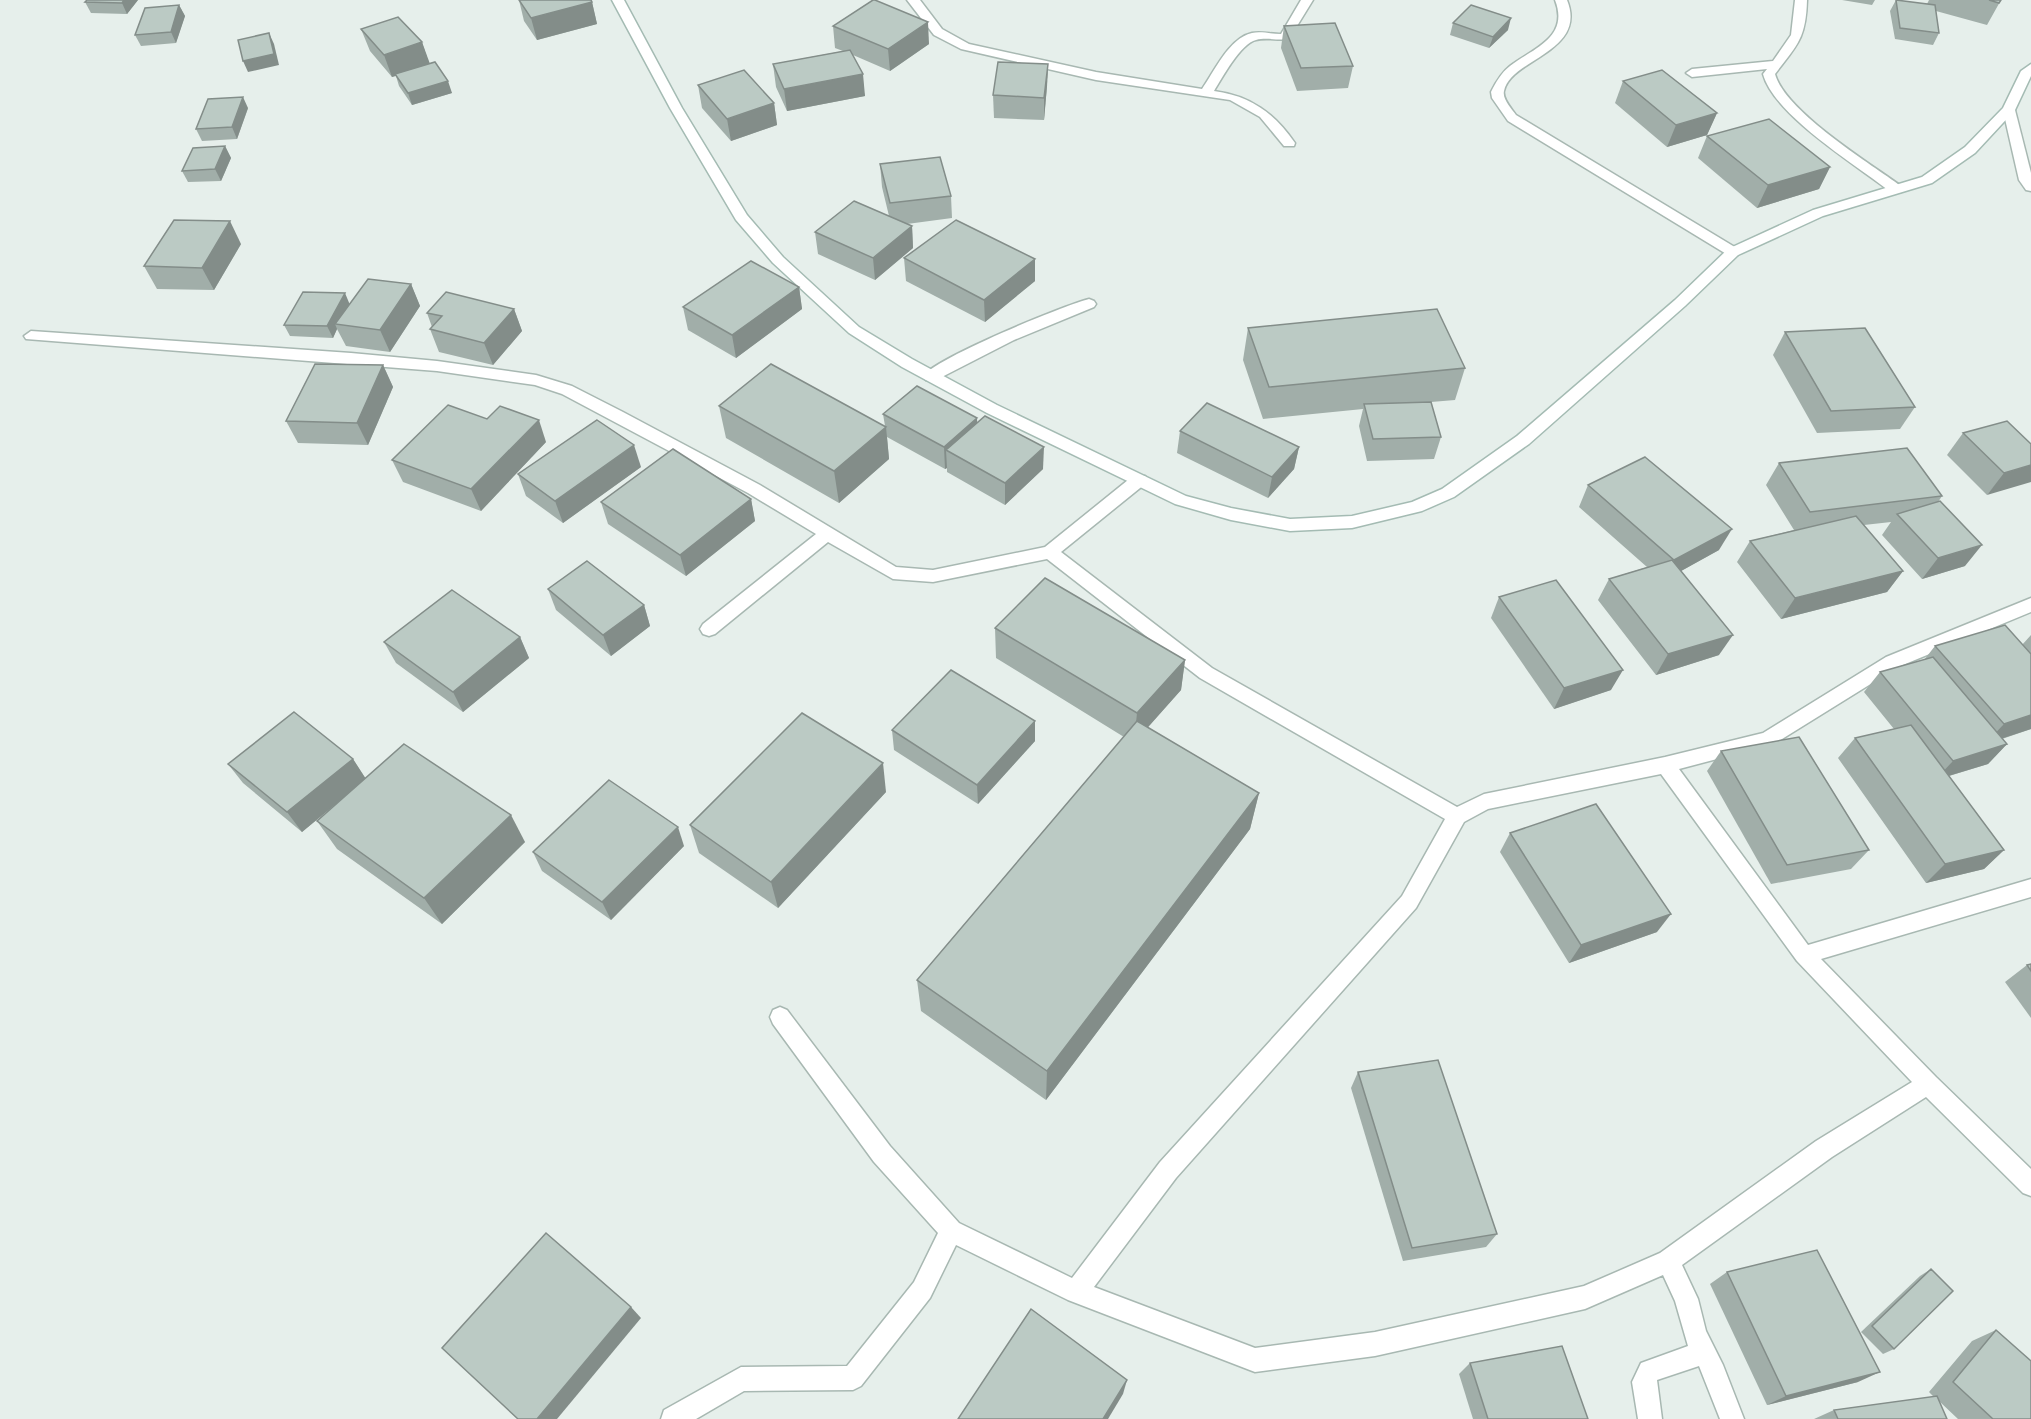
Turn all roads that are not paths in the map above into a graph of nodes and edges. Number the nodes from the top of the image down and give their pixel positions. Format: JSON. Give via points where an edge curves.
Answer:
{"nodes":[{"id":1,"x":618,"y":0,"type":"edge"},
{"id":2,"x":914,"y":0,"type":"edge"},
{"id":3,"x":1307,"y":0,"type":"edge"},
{"id":4,"x":1562,"y":0,"type":"edge"},
{"id":5,"x":1801,"y":0,"type":"edge"},
{"id":6,"x":1777,"y":64,"type":"junction"},
{"id":7,"x":2031,"y":68,"type":"edge"},
{"id":8,"x":1692,"y":73,"type":"dead end"},
{"id":9,"x":1206,"y":93,"type":"junction"},
{"id":10,"x":2009,"y":110,"type":"junction"},
{"id":11,"x":1288,"y":143,"type":"dead end"},
{"id":12,"x":2031,"y":187,"type":"edge"},
{"id":13,"x":1896,"y":189,"type":"junction"},
{"id":14,"x":1733,"y":252,"type":"junction"},
{"id":15,"x":1089,"y":304,"type":"dead end"},
{"id":16,"x":31,"y":336,"type":"dead end"},
{"id":17,"x":931,"y":376,"type":"junction"},
{"id":18,"x":1139,"y":480,"type":"junction"},
{"id":19,"x":827,"y":534,"type":"junction"},
{"id":20,"x":1050,"y":552,"type":"junction"},
{"id":21,"x":2031,"y":605,"type":"edge"},
{"id":22,"x":709,"y":629,"type":"dead end"},
{"id":23,"x":1665,"y":765,"type":"junction"},
{"id":24,"x":1458,"y":816,"type":"junction"},
{"id":25,"x":2031,"y":888,"type":"edge"},
{"id":26,"x":1804,"y":955,"type":"junction"},
{"id":27,"x":780,"y":1017,"type":"dead end"},
{"id":28,"x":1928,"y":1084,"type":"junction"},
{"id":29,"x":2031,"y":1185,"type":"edge"},
{"id":30,"x":951,"y":1231,"type":"junction"},
{"id":31,"x":1668,"y":1261,"type":"junction"},
{"id":32,"x":1076,"y":1292,"type":"junction"},
{"id":33,"x":1704,"y":1353,"type":"junction"},
{"id":34,"x":673,"y":1419,"type":"edge"},
{"id":35,"x":1650,"y":1419,"type":"edge"},
{"id":36,"x":1732,"y":1419,"type":"edge"}],
"edges":[{"from":1,"to":17,"type":"street","via":[[741,217],[778,260],[854,330]]},
{"from":2,"to":9,"type":"street","via":[[939,32],[966,47],[1082,75]]},
{"from":3,"to":9,"type":"street","via":[[1285,36],[1252,37],[1243,42]]},
{"from":4,"to":14,"type":"street","via":[[1562,29],[1544,51],[1505,76],[1497,92],[1503,108],[1512,118]]},
{"from":5,"to":6,"type":"street","via":[[1799,37]]},
{"from":6,"to":8,"type":"street"},
{"from":6,"to":13,"type":"street","via":[[1769,74],[1780,98]]},
{"from":7,"to":10,"type":"street"},
{"from":9,"to":11,"type":"street","via":[[1248,102],[1269,117]]},
{"from":10,"to":12,"type":"street"},
{"from":10,"to":13,"type":"street","via":[[1970,150],[1927,180]]},
{"from":13,"to":14,"type":"street","via":[[1818,213]]},
{"from":14,"to":18,"type":"street","via":[[1523,440],[1448,493],[1416,507],[1352,522],[1290,525],[1180,500]]},
{"from":15,"to":17,"type":"street","via":[[989,343]]},
{"from":16,"to":19,"type":"street","via":[[351,358],[536,380],[567,390],[618,416],[754,489]]},
{"from":17,"to":18,"type":"street"},
{"from":18,"to":20,"type":"street"},
{"from":19,"to":20,"type":"street","via":[[893,573],[933,576]]},
{"from":19,"to":22,"type":"street"},
{"from":20,"to":24,"type":"street","via":[[1206,673]]},
{"from":21,"to":23,"type":"street","via":[[1892,662],[1768,739]]},
{"from":23,"to":24,"type":"street","via":[[1484,802]]},
{"from":23,"to":26,"type":"street"},
{"from":24,"to":32,"type":"street","via":[[1409,902],[1167,1170]]},
{"from":25,"to":26,"type":"street"},
{"from":26,"to":28,"type":"street"},
{"from":27,"to":30,"type":"street","via":[[882,1154]]},
{"from":28,"to":29,"type":"street"},
{"from":28,"to":31,"type":"street","via":[[1824,1149]]},
{"from":30,"to":32,"type":"street"},
{"from":30,"to":34,"type":"street","via":[[922,1290],[853,1378],[741,1379]]},
{"from":31,"to":32,"type":"street","via":[[1585,1297],[1375,1344],[1256,1360]]},
{"from":31,"to":33,"type":"street"},
{"from":33,"to":35,"type":"street","via":[[1649,1371],[1644,1382]]},
{"from":33,"to":36,"type":"street"}]}
